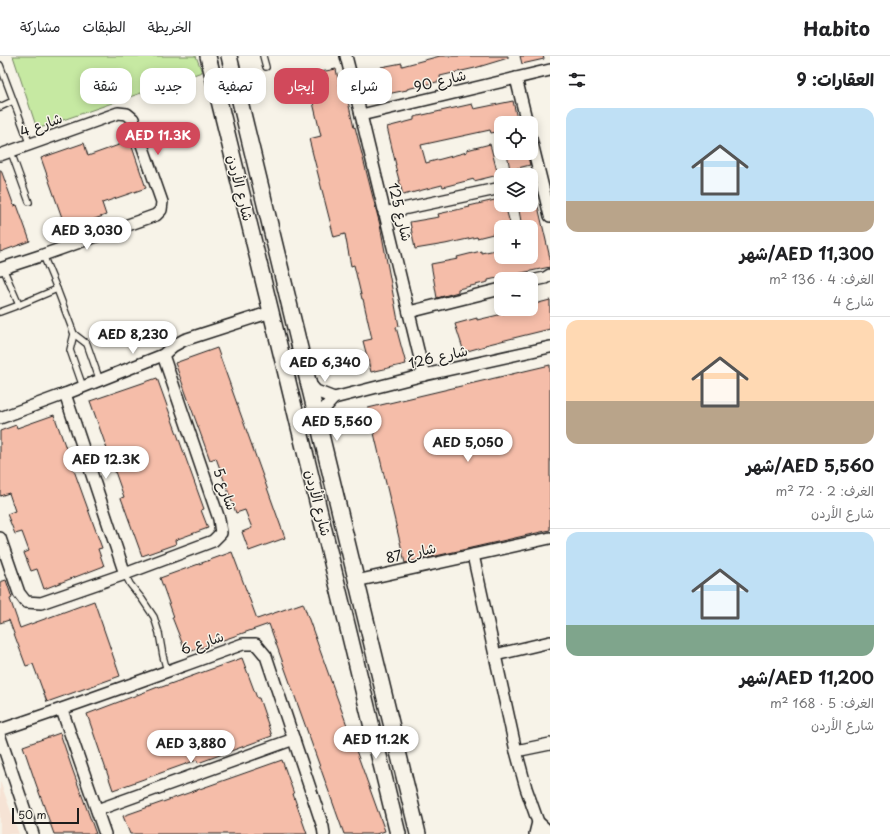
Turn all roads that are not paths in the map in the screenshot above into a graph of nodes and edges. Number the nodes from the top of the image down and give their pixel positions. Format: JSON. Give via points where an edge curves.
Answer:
{"nodes":[{"id":1,"x":208,"y":56,"type":"edge"},
{"id":2,"x":229,"y":56,"type":"edge"},
{"id":3,"x":263,"y":56,"type":"edge"},
{"id":4,"x":346,"y":56,"type":"edge"},
{"id":5,"x":0,"y":65,"type":"edge"},
{"id":6,"x":266,"y":67,"type":"dead end"},
{"id":7,"x":550,"y":70,"type":"edge"},
{"id":8,"x":516,"y":78,"type":"junction"},
{"id":9,"x":13,"y":101,"type":"junction"},
{"id":10,"x":0,"y":107,"type":"edge"},
{"id":11,"x":242,"y":111,"type":"junction"},
{"id":12,"x":361,"y":115,"type":"junction"},
{"id":13,"x":525,"y":116,"type":"edge"},
{"id":14,"x":222,"y":117,"type":"junction"},
{"id":15,"x":30,"y":145,"type":"junction"},
{"id":16,"x":11,"y":152,"type":"junction"},
{"id":17,"x":0,"y":156,"type":"edge"},
{"id":18,"x":538,"y":185,"type":"edge"},
{"id":19,"x":494,"y":189,"type":"edge"},
{"id":20,"x":29,"y":202,"type":"dead end"},
{"id":21,"x":384,"y":213,"type":"junction"},
{"id":22,"x":550,"y":216,"type":"edge"},
{"id":23,"x":43,"y":255,"type":"junction"},
{"id":24,"x":1,"y":269,"type":"edge"},
{"id":25,"x":550,"y":275,"type":"edge"},
{"id":26,"x":538,"y":280,"type":"edge"},
{"id":27,"x":57,"y":289,"type":"junction"},
{"id":28,"x":494,"y":291,"type":"edge"},
{"id":29,"x":18,"y":305,"type":"junction"},
{"id":30,"x":0,"y":312,"type":"edge"},
{"id":31,"x":271,"y":312,"type":"junction"},
{"id":32,"x":409,"y":312,"type":"junction"},
{"id":33,"x":74,"y":334,"type":"junction"},
{"id":34,"x":550,"y":347,"type":"edge"},
{"id":35,"x":163,"y":355,"type":"junction"},
{"id":36,"x":424,"y":375,"type":"junction"},
{"id":37,"x":100,"y":381,"type":"junction"},
{"id":38,"x":308,"y":382,"type":"junction"},
{"id":39,"x":83,"y":387,"type":"junction"},
{"id":40,"x":65,"y":394,"type":"junction"},
{"id":41,"x":334,"y":398,"type":"junction"},
{"id":42,"x":0,"y":418,"type":"edge"},
{"id":43,"x":319,"y":427,"type":"junction"},
{"id":44,"x":0,"y":538,"type":"edge"},
{"id":45,"x":550,"y":538,"type":"edge"},
{"id":46,"x":473,"y":555,"type":"junction"},
{"id":47,"x":125,"y":574,"type":"junction"},
{"id":48,"x":356,"y":581,"type":"junction"},
{"id":49,"x":550,"y":642,"type":"edge"},
{"id":50,"x":495,"y":655,"type":"junction"},
{"id":51,"x":168,"y":671,"type":"junction"},
{"id":52,"x":360,"y":677,"type":"junction"},
{"id":53,"x":62,"y":710,"type":"junction"},
{"id":54,"x":0,"y":730,"type":"edge"},
{"id":55,"x":0,"y":736,"type":"edge"},
{"id":56,"x":294,"y":739,"type":"junction"},
{"id":57,"x":550,"y":744,"type":"edge"},
{"id":58,"x":516,"y":751,"type":"junction"},
{"id":59,"x":97,"y":810,"type":"junction"},
{"id":60,"x":538,"y":822,"type":"junction"},
{"id":61,"x":550,"y":833,"type":"edge"},
{"id":62,"x":33,"y":834,"type":"edge"},
{"id":63,"x":105,"y":834,"type":"edge"},
{"id":64,"x":324,"y":834,"type":"edge"},
{"id":65,"x":398,"y":834,"type":"edge"},
{"id":66,"x":409,"y":834,"type":"edge"},
{"id":67,"x":418,"y":834,"type":"edge"},
{"id":68,"x":535,"y":834,"type":"edge"},
{"id":69,"x":546,"y":834,"type":"edge"}],
"edges":[{"from":1,"to":14,"type":"main road","name":"شارع الأردن"},
{"from":2,"to":11,"type":"main road","name":"شارع الأردن"},
{"from":3,"to":6,"type":"lane"},
{"from":4,"to":12,"type":"street","name":"شارع 125"},
{"from":5,"to":9,"type":"lane"},
{"from":7,"to":8,"type":"street","name":"شارع 90"},
{"from":8,"to":12,"type":"street","name":"شارع 90"},
{"from":8,"to":13,"type":"street"},
{"from":9,"to":10,"type":"lane"},
{"from":9,"to":15,"type":"lane"},
{"from":11,"to":14,"type":"main road","via":[[231,106],[226,108]]},
{"from":11,"to":38,"type":"main road","name":"شارع الأردن"},
{"from":12,"to":21,"type":"street","name":"شارع 125"},
{"from":14,"to":31,"type":"main road","name":"شارع الأردن"},
{"from":15,"to":16,"type":"street","name":"شارع 4"},
{"from":15,"to":23,"type":"street","name":"شارع 4","via":[[118,113],[127,114],[133,119],[162,202],[161,210],[156,215]]},
{"from":16,"to":17,"type":"street","name":"شارع 4"},
{"from":16,"to":20,"type":"lane"},
{"from":18,"to":22,"type":"street"},
{"from":19,"to":21,"type":"street"},
{"from":21,"to":32,"type":"street","name":"شارع 125"},
{"from":23,"to":24,"type":"street","name":"شارع 4"},
{"from":23,"to":27,"type":"lane"},
{"from":24,"to":29,"type":"lane"},
{"from":25,"to":26,"type":"street"},
{"from":27,"to":29,"type":"lane"},
{"from":27,"to":33,"type":"lane"},
{"from":28,"to":32,"type":"street"},
{"from":29,"to":30,"type":"lane"},
{"from":31,"to":35,"type":"street","via":[[184,340]]},
{"from":31,"to":52,"type":"main road","name":"شارع الأردن"},
{"from":32,"to":36,"type":"street","name":"شارع 125"},
{"from":33,"to":37,"type":"lane","via":[[87,344]]},
{"from":33,"to":39,"type":"lane","via":[[70,350]]},
{"from":34,"to":36,"type":"street","name":"شارع 126"},
{"from":35,"to":37,"type":"street"},
{"from":35,"to":47,"type":"street","name":"شارع 5","via":[[219,519],[221,533],[213,541]]},
{"from":36,"to":41,"type":"street","name":"شارع 126"},
{"from":37,"to":39,"type":"street"},
{"from":38,"to":41,"type":"street","via":[[316,391]]},
{"from":38,"to":43,"type":"main road","name":"شارع الأردن"},
{"from":39,"to":40,"type":"street"},
{"from":40,"to":42,"type":"street"},
{"from":40,"to":47,"type":"street"},
{"from":41,"to":43,"type":"street","via":[[325,407]]},
{"from":43,"to":48,"type":"main road","name":"شارع الأردن"},
{"from":44,"to":47,"type":"street","name":"شارع 5","via":[[19,593],[26,602],[41,603]]},
{"from":45,"to":46,"type":"street","name":"شارع 87"},
{"from":46,"to":48,"type":"street","name":"شارع 87"},
{"from":46,"to":50,"type":"street"},
{"from":47,"to":51,"type":"lane","via":[[154,617]]},
{"from":48,"to":67,"type":"main road","name":"شارع الأردن"},
{"from":49,"to":50,"type":"street"},
{"from":50,"to":58,"type":"street"},
{"from":51,"to":53,"type":"street","name":"شارع 6"},
{"from":51,"to":56,"type":"street","name":"شارع 6","via":[[243,644],[256,644],[266,656]]},
{"from":52,"to":65,"type":"main road","name":"شارع الأردن"},
{"from":52,"to":66,"type":"main road","via":[[371,693],[377,709]]},
{"from":53,"to":54,"type":"street","name":"شارع 6"},
{"from":53,"to":59,"type":"street"},
{"from":55,"to":62,"type":"street"},
{"from":56,"to":59,"type":"street"},
{"from":56,"to":64,"type":"street","name":"شارع 6"},
{"from":57,"to":58,"type":"street"},
{"from":58,"to":60,"type":"street"},
{"from":59,"to":63,"type":"street"},
{"from":60,"to":61,"type":"street"},
{"from":60,"to":68,"type":"street"},
{"from":61,"to":69,"type":"street"}]}
